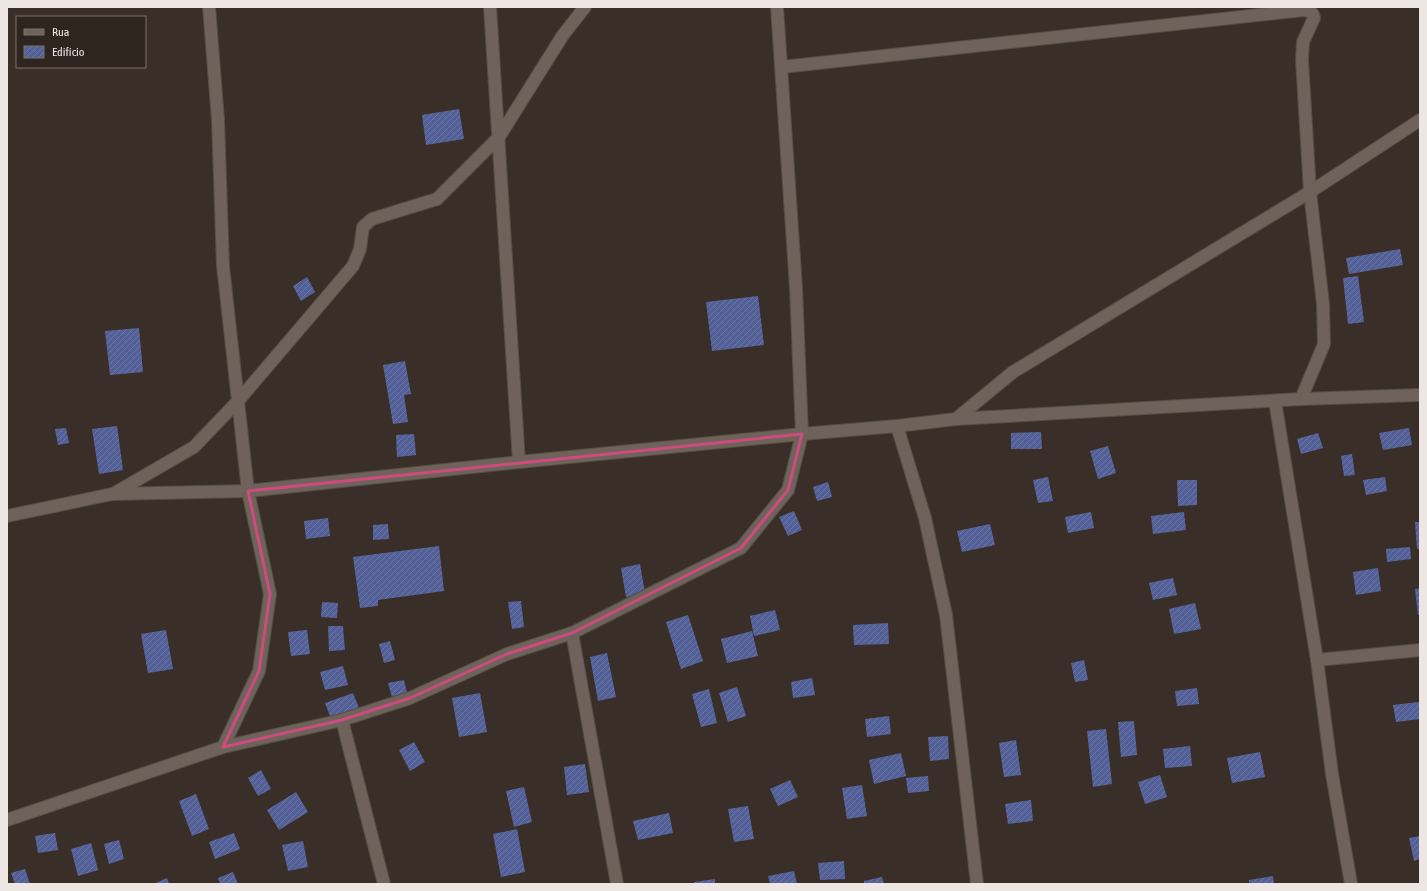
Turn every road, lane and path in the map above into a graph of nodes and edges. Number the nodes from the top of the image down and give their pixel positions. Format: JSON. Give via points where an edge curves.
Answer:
{"nodes":[{"id":1,"x":209,"y":7,"type":"edge"},
{"id":2,"x":490,"y":7,"type":"edge"},
{"id":3,"x":585,"y":7,"type":"edge"},
{"id":4,"x":777,"y":7,"type":"edge"},
{"id":5,"x":782,"y":67,"type":"junction"},
{"id":6,"x":1420,"y":120,"type":"edge"},
{"id":7,"x":499,"y":137,"type":"junction"},
{"id":8,"x":1310,"y":192,"type":"junction"},
{"id":9,"x":1420,"y":394,"type":"edge"},
{"id":10,"x":1301,"y":400,"type":"junction"},
{"id":11,"x":238,"y":401,"type":"junction"},
{"id":12,"x":1275,"y":401,"type":"junction"},
{"id":13,"x":956,"y":419,"type":"junction"},
{"id":14,"x":897,"y":426,"type":"junction"},
{"id":15,"x":802,"y":434,"type":"junction"},
{"id":16,"x":519,"y":462,"type":"junction"},
{"id":17,"x":248,"y":491,"type":"junction"},
{"id":18,"x":112,"y":494,"type":"junction"},
{"id":19,"x":7,"y":516,"type":"edge"},
{"id":20,"x":572,"y":633,"type":"junction"},
{"id":21,"x":1420,"y":650,"type":"edge"},
{"id":22,"x":1317,"y":660,"type":"junction"},
{"id":23,"x":342,"y":720,"type":"junction"},
{"id":24,"x":223,"y":747,"type":"junction"},
{"id":25,"x":7,"y":820,"type":"edge"},
{"id":26,"x":384,"y":884,"type":"edge"},
{"id":27,"x":617,"y":884,"type":"edge"},
{"id":28,"x":977,"y":884,"type":"edge"},
{"id":29,"x":1350,"y":884,"type":"edge"}],
"edges":[{"from":1,"to":11,"type":"street","via":[[218,120],[223,266]]},
{"from":2,"to":7,"type":"street"},
{"from":3,"to":7,"type":"street","via":[[563,35]]},
{"from":4,"to":5,"type":"street"},
{"from":5,"to":8,"type":"street","via":[[1310,11],[1314,18],[1303,42],[1302,60]]},
{"from":5,"to":15,"type":"street"},
{"from":6,"to":8,"type":"street"},
{"from":7,"to":11,"type":"street","via":[[437,199],[372,219],[363,227],[360,249],[353,266]]},
{"from":7,"to":16,"type":"street"},
{"from":8,"to":10,"type":"street","via":[[1323,304],[1324,344]]},
{"from":8,"to":13,"type":"street","via":[[1013,372]]},
{"from":9,"to":10,"type":"street"},
{"from":10,"to":12,"type":"street"},
{"from":11,"to":17,"type":"street"},
{"from":11,"to":18,"type":"street","via":[[194,447]]},
{"from":12,"to":13,"type":"street"},
{"from":12,"to":22,"type":"street"},
{"from":13,"to":14,"type":"street"},
{"from":14,"to":15,"type":"street"},
{"from":14,"to":28,"type":"street","via":[[925,518],[946,615]]},
{"from":15,"to":16,"type":"street"},
{"from":15,"to":20,"type":"street","via":[[788,490],[741,548]]},
{"from":16,"to":17,"type":"street"},
{"from":17,"to":18,"type":"street"},
{"from":17,"to":24,"type":"street","via":[[270,594],[260,671]]},
{"from":18,"to":19,"type":"street"},
{"from":20,"to":23,"type":"street","via":[[508,654],[410,698]]},
{"from":20,"to":27,"type":"street"},
{"from":21,"to":22,"type":"street"},
{"from":22,"to":29,"type":"street"},
{"from":23,"to":24,"type":"street"},
{"from":23,"to":26,"type":"street"},
{"from":24,"to":25,"type":"street"}]}
